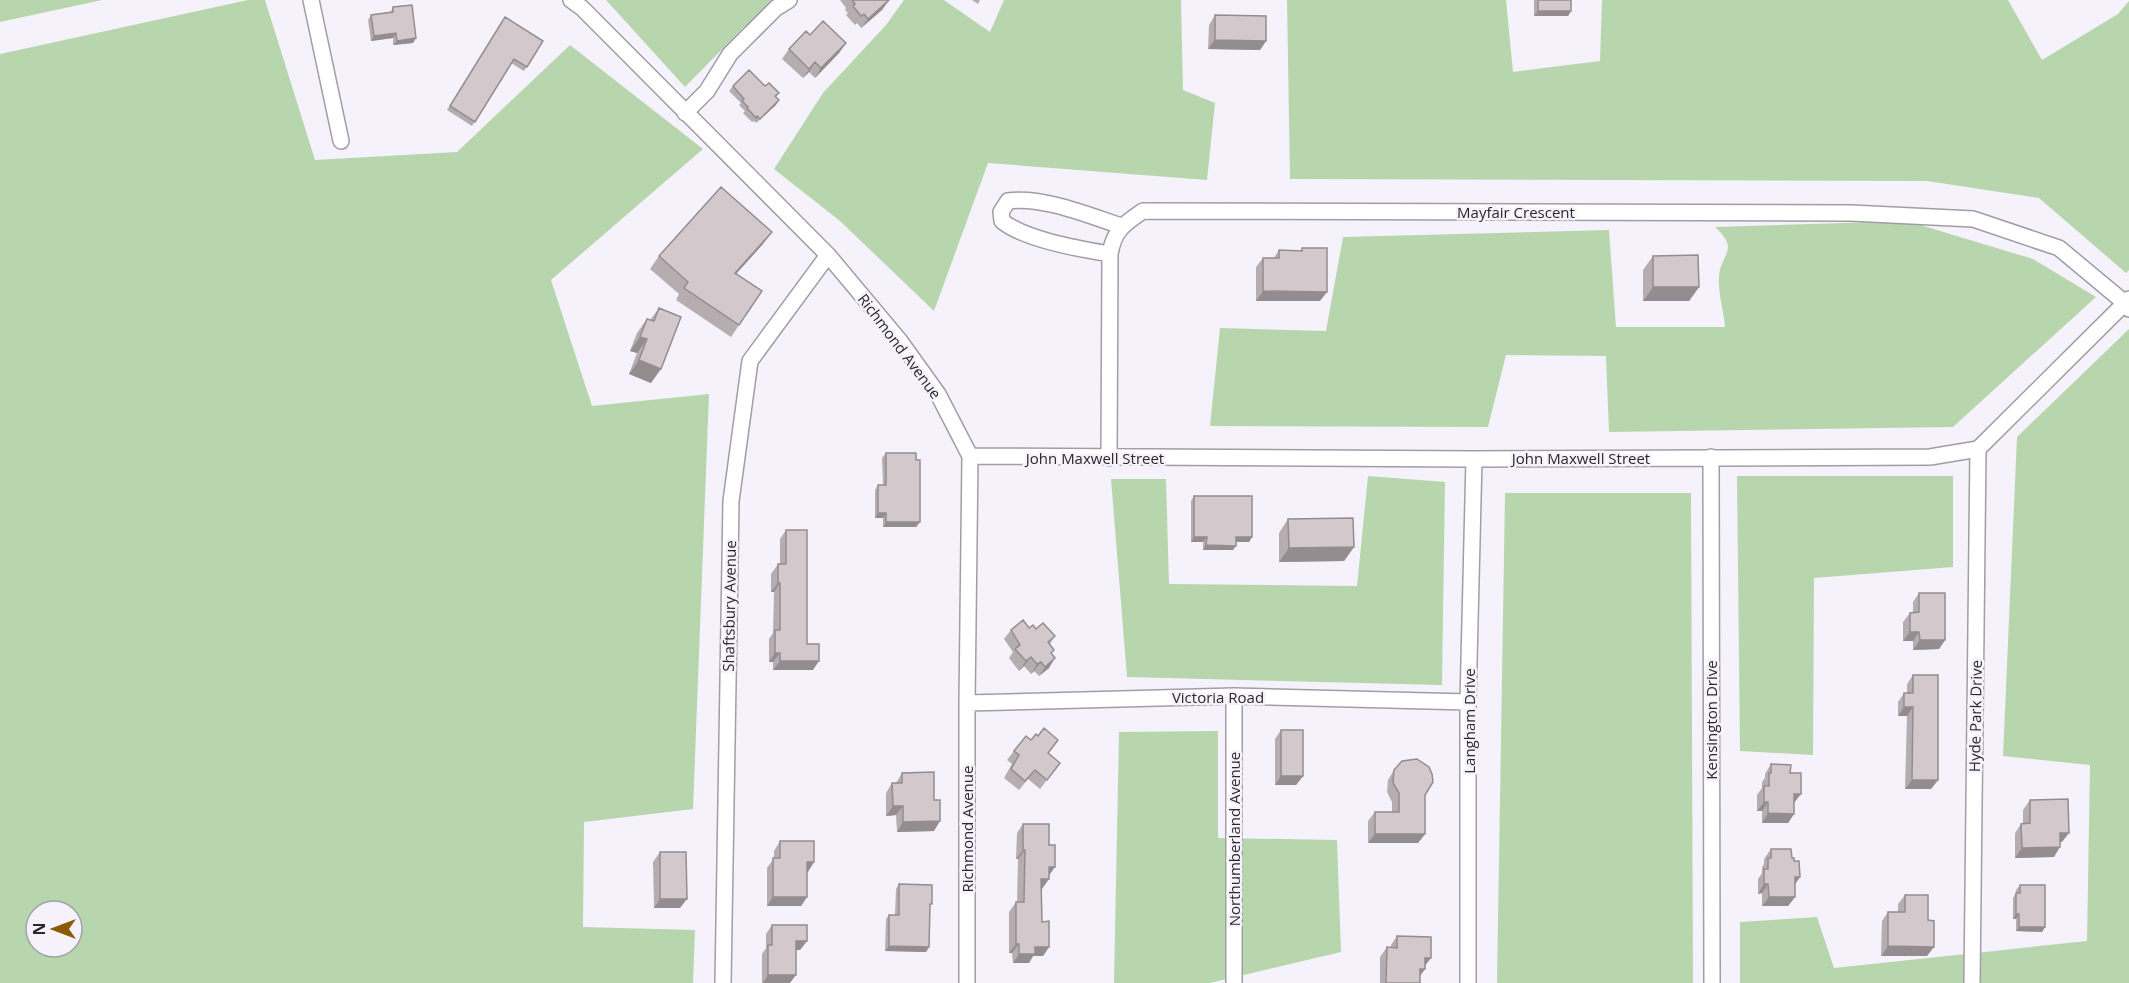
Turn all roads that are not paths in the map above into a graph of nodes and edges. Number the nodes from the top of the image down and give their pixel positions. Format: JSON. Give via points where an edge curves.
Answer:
{"nodes":[{"id":1,"x":311,"y":0,"type":"edge"},
{"id":2,"x":571,"y":0,"type":"edge"},
{"id":3,"x":789,"y":0,"type":"edge"},
{"id":4,"x":685,"y":114,"type":"junction"},
{"id":5,"x":341,"y":141,"type":"dead end"},
{"id":6,"x":1121,"y":226,"type":"junction"},
{"id":7,"x":1110,"y":254,"type":"junction"},
{"id":8,"x":828,"y":255,"type":"junction"},
{"id":9,"x":2128,"y":304,"type":"edge"},
{"id":10,"x":1978,"y":449,"type":"junction"},
{"id":11,"x":970,"y":456,"type":"junction"},
{"id":12,"x":1711,"y":457,"type":"junction"},
{"id":13,"x":1109,"y":458,"type":"junction"},
{"id":14,"x":1474,"y":459,"type":"junction"},
{"id":15,"x":1234,"y":696,"type":"junction"},
{"id":16,"x":1468,"y":702,"type":"junction"},
{"id":17,"x":967,"y":703,"type":"junction"},
{"id":18,"x":723,"y":983,"type":"edge"},
{"id":19,"x":967,"y":983,"type":"edge"},
{"id":20,"x":1234,"y":983,"type":"edge"},
{"id":21,"x":1468,"y":983,"type":"edge"},
{"id":22,"x":1712,"y":983,"type":"edge"},
{"id":23,"x":1972,"y":983,"type":"edge"}],
"edges":[{"from":1,"to":5,"type":"street"},
{"from":2,"to":4,"type":"street","name":"Richmond Avenue"},
{"from":3,"to":4,"type":"street","via":[[730,54],[707,92]]},
{"from":4,"to":8,"type":"street","name":"Richmond Avenue"},
{"from":6,"to":7,"type":"street"},
{"from":6,"to":7,"type":"street","via":[[1021,199],[1008,201],[1001,212],[1002,221],[1011,229],[1077,249]]},
{"from":6,"to":9,"type":"street","name":"Mayfair Crescent","via":[[1143,211],[1840,213],[1973,219],[2059,248]]},
{"from":7,"to":13,"type":"street"},
{"from":8,"to":11,"type":"street","name":"Richmond Avenue","via":[[900,341],[938,394]]},
{"from":8,"to":18,"type":"street","name":"Shaftsbury Avenue","via":[[750,361],[731,501]]},
{"from":9,"to":10,"type":"street"},
{"from":10,"to":12,"type":"street","name":"John Maxwell Street","via":[[1930,457]]},
{"from":10,"to":23,"type":"street","name":"Hyde Park Drive"},
{"from":11,"to":13,"type":"street","name":"John Maxwell Street"},
{"from":11,"to":17,"type":"street","name":"Richmond Avenue"},
{"from":12,"to":14,"type":"street","name":"John Maxwell Street"},
{"from":12,"to":22,"type":"street","name":"Kensington Drive"},
{"from":13,"to":14,"type":"street","name":"John Maxwell Street"},
{"from":14,"to":16,"type":"street","name":"Langham Drive"},
{"from":15,"to":16,"type":"street","name":"Victoria Road"},
{"from":15,"to":17,"type":"street","name":"Victoria Road"},
{"from":15,"to":20,"type":"street","name":"Northumberland Avenue"},
{"from":16,"to":21,"type":"street","name":"Langham Drive"},
{"from":17,"to":19,"type":"street","name":"Richmond Avenue"}]}
